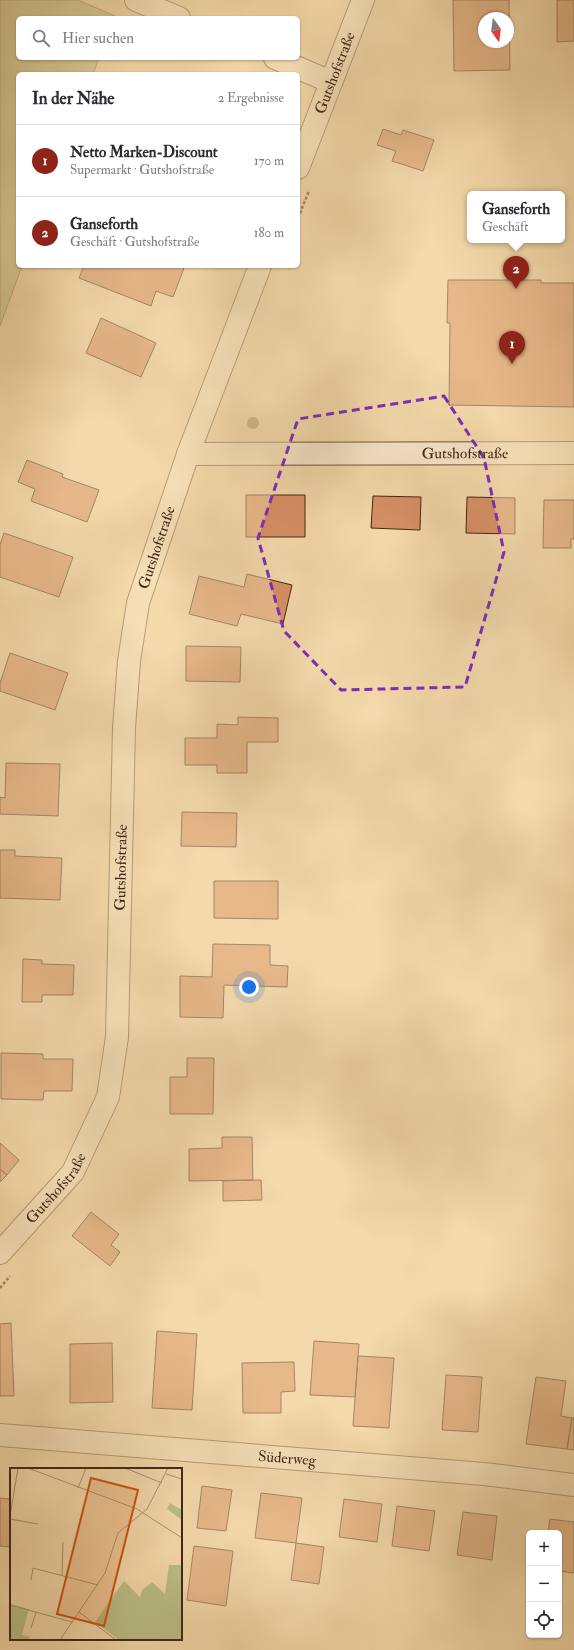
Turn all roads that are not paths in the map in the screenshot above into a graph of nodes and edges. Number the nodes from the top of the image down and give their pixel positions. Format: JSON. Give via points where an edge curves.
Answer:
{"nodes":[{"id":1,"x":136,"y":0,"type":"edge"},
{"id":2,"x":363,"y":0,"type":"edge"},
{"id":3,"x":174,"y":16,"type":"edge"},
{"id":4,"x":279,"y":60,"type":"edge"},
{"id":5,"x":331,"y":82,"type":"junction"},
{"id":6,"x":300,"y":163,"type":"edge"},
{"id":7,"x":259,"y":268,"type":"edge"},
{"id":8,"x":574,"y":453,"type":"edge"},
{"id":9,"x":188,"y":454,"type":"junction"},
{"id":10,"x":0,"y":1253,"type":"edge"},
{"id":11,"x":0,"y":1435,"type":"edge"},
{"id":12,"x":574,"y":1485,"type":"edge"}],
"edges":[{"from":1,"to":3,"type":"street"},
{"from":2,"to":5,"type":"street","name":"Gutshofstraße"},
{"from":4,"to":5,"type":"street"},
{"from":5,"to":6,"type":"street","name":"Gutshofstraße"},
{"from":7,"to":9,"type":"street","name":"Gutshofstraße"},
{"from":8,"to":9,"type":"street","name":"Gutshofstraße"},
{"from":9,"to":10,"type":"street","name":"Gutshofstraße","via":[[138,603],[129,661],[124,728],[117,1037],[108,1097],[73,1172]]},
{"from":11,"to":12,"type":"street","name":"Süderweg","via":[[484,1474]]}]}
